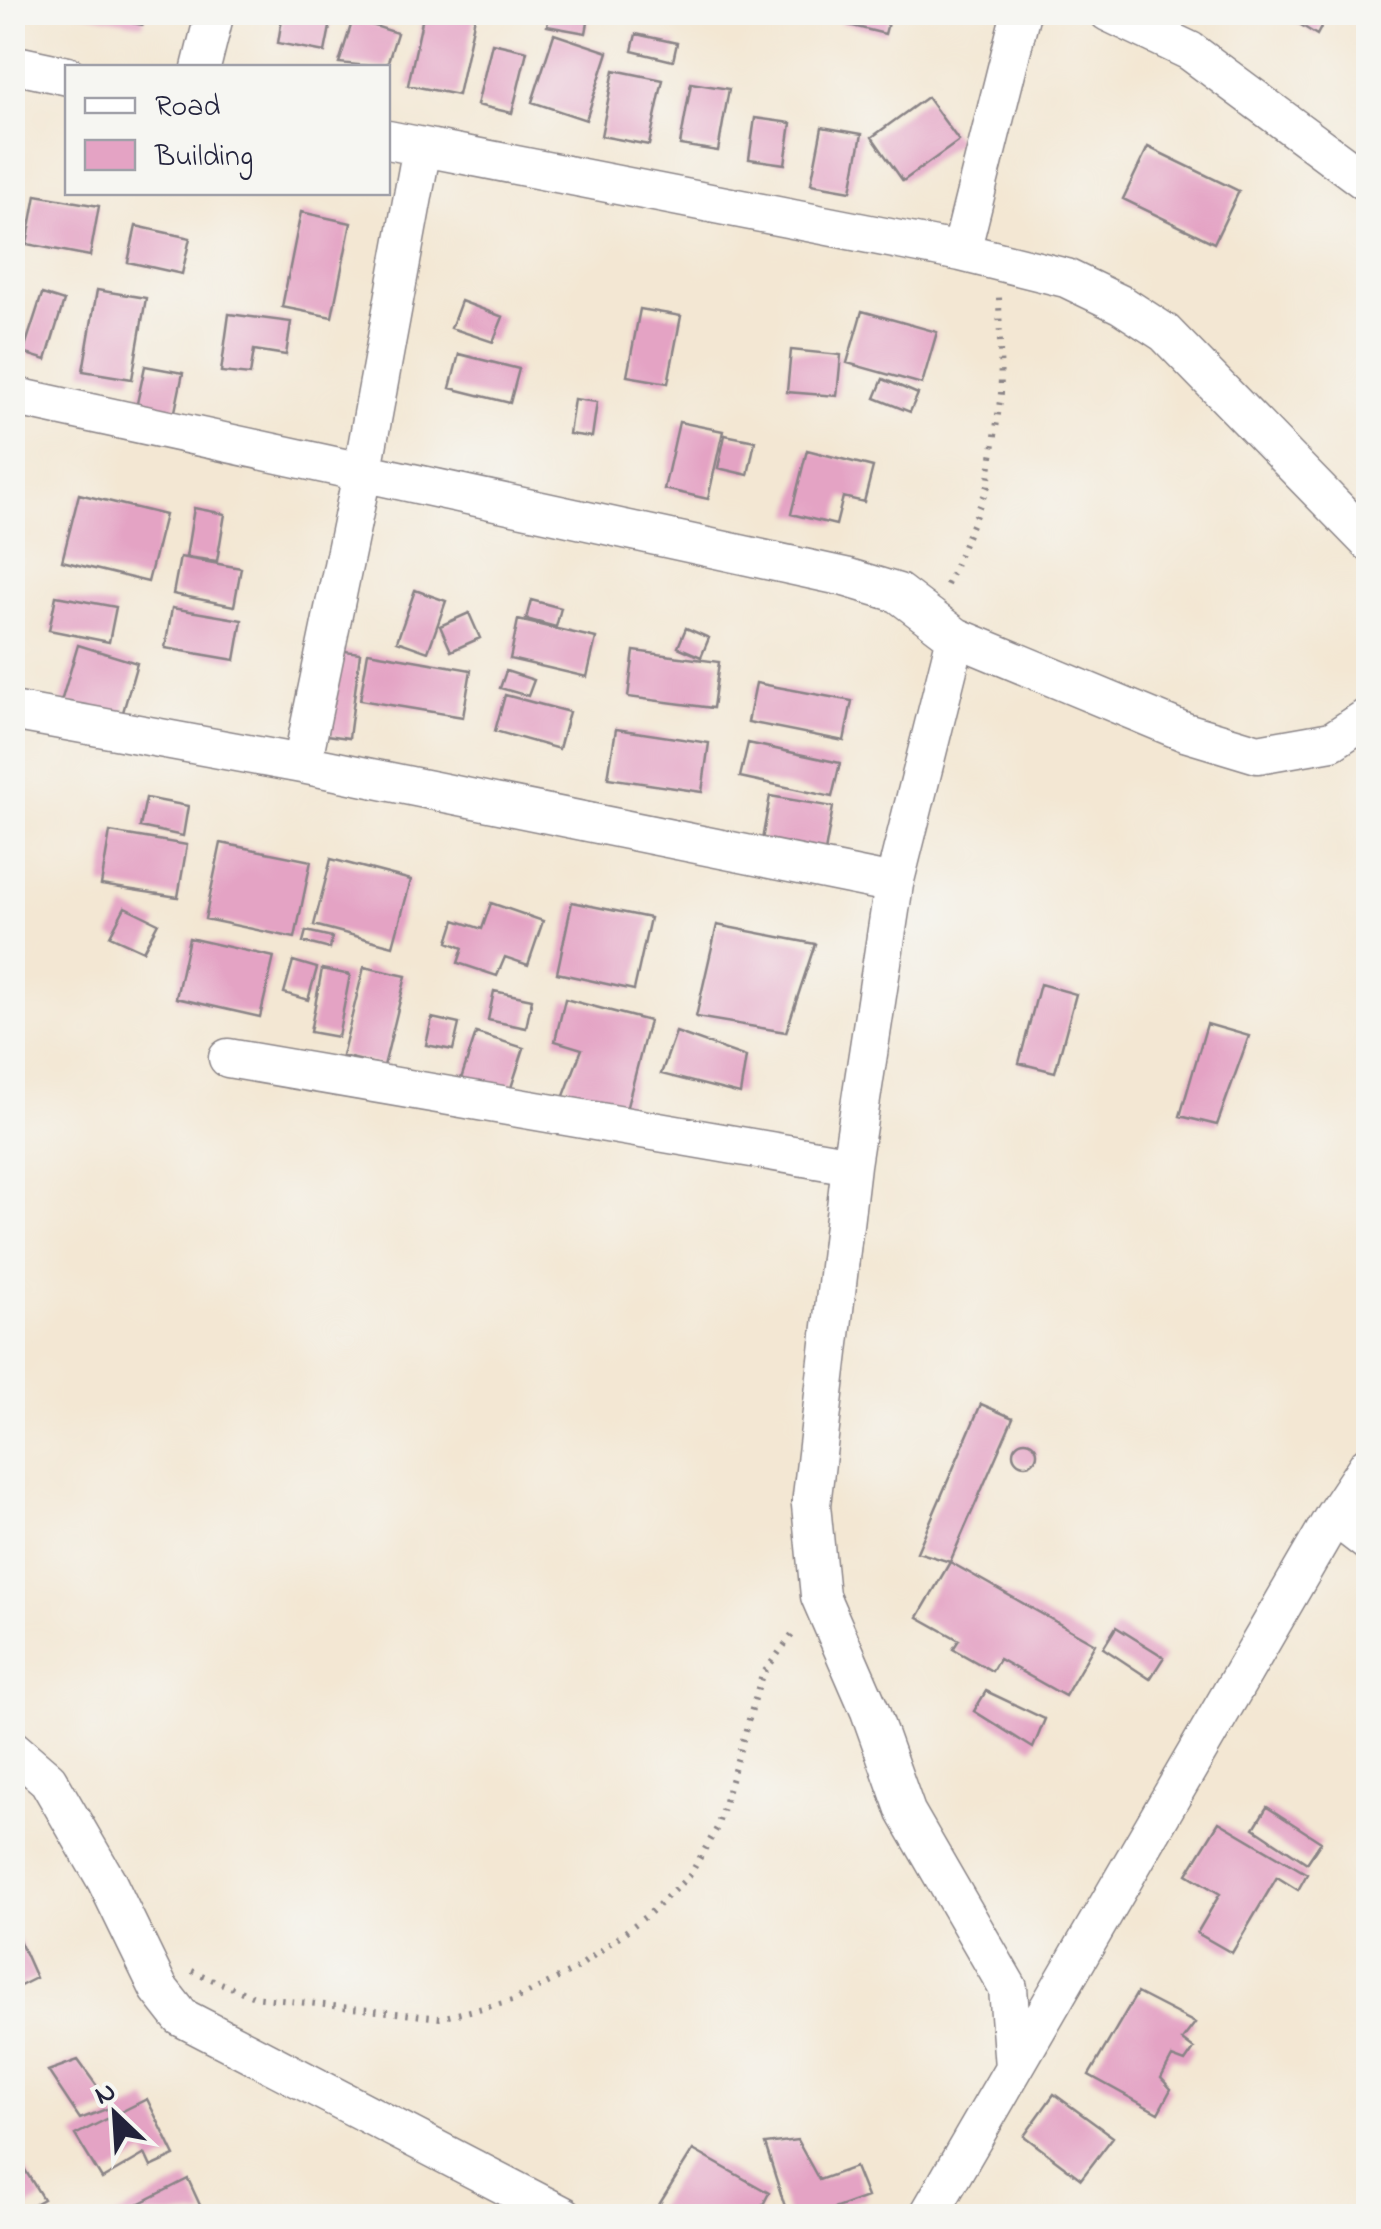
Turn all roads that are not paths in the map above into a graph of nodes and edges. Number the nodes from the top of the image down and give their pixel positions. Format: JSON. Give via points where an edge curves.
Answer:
{"nodes":[{"id":1,"x":215,"y":12,"type":"edge"},
{"id":2,"x":1021,"y":12,"type":"edge"},
{"id":3,"x":1108,"y":12,"type":"edge"},
{"id":4,"x":12,"y":64,"type":"edge"},
{"id":5,"x":202,"y":65,"type":"edge"},
{"id":6,"x":65,"y":75,"type":"edge"},
{"id":7,"x":405,"y":143,"type":"edge"},
{"id":8,"x":1368,"y":182,"type":"edge"},
{"id":9,"x":962,"y":252,"type":"junction"},
{"id":10,"x":12,"y":396,"type":"edge"},
{"id":11,"x":363,"y":470,"type":"junction"},
{"id":12,"x":1368,"y":541,"type":"edge"},
{"id":13,"x":944,"y":628,"type":"junction"},
{"id":14,"x":12,"y":712,"type":"edge"},
{"id":15,"x":1368,"y":717,"type":"edge"},
{"id":16,"x":302,"y":764,"type":"junction"},
{"id":17,"x":894,"y":884,"type":"junction"},
{"id":18,"x":228,"y":1058,"type":"dead end"},
{"id":19,"x":851,"y":1165,"type":"junction"},
{"id":20,"x":1368,"y":1465,"type":"edge"},
{"id":21,"x":1334,"y":1516,"type":"junction"},
{"id":22,"x":1368,"y":1542,"type":"edge"},
{"id":23,"x":12,"y":1749,"type":"edge"},
{"id":24,"x":1014,"y":2067,"type":"junction"},
{"id":25,"x":564,"y":2216,"type":"edge"},
{"id":26,"x":928,"y":2216,"type":"edge"}],
"edges":[{"from":1,"to":5,"type":"street"},
{"from":2,"to":9,"type":"street"},
{"from":3,"to":8,"type":"street","via":[[1190,52]]},
{"from":4,"to":6,"type":"street"},
{"from":7,"to":9,"type":"street"},
{"from":7,"to":11,"type":"street"},
{"from":9,"to":12,"type":"street","via":[[1066,278],[1164,333]]},
{"from":10,"to":11,"type":"street"},
{"from":11,"to":13,"type":"street","via":[[846,577],[898,593]]},
{"from":11,"to":16,"type":"street"},
{"from":13,"to":15,"type":"street","via":[[1185,732],[1258,754],[1332,741]]},
{"from":13,"to":17,"type":"street"},
{"from":14,"to":16,"type":"street"},
{"from":16,"to":17,"type":"street"},
{"from":17,"to":19,"type":"street"},
{"from":18,"to":19,"type":"street"},
{"from":19,"to":24,"type":"street","via":[[811,1505],[820,1596],[906,1812],[1008,1988]]},
{"from":20,"to":21,"type":"street"},
{"from":21,"to":22,"type":"street"},
{"from":21,"to":24,"type":"street"},
{"from":23,"to":25,"type":"street","via":[[48,1780],[159,1989],[181,2017]]},
{"from":24,"to":26,"type":"street"}]}
